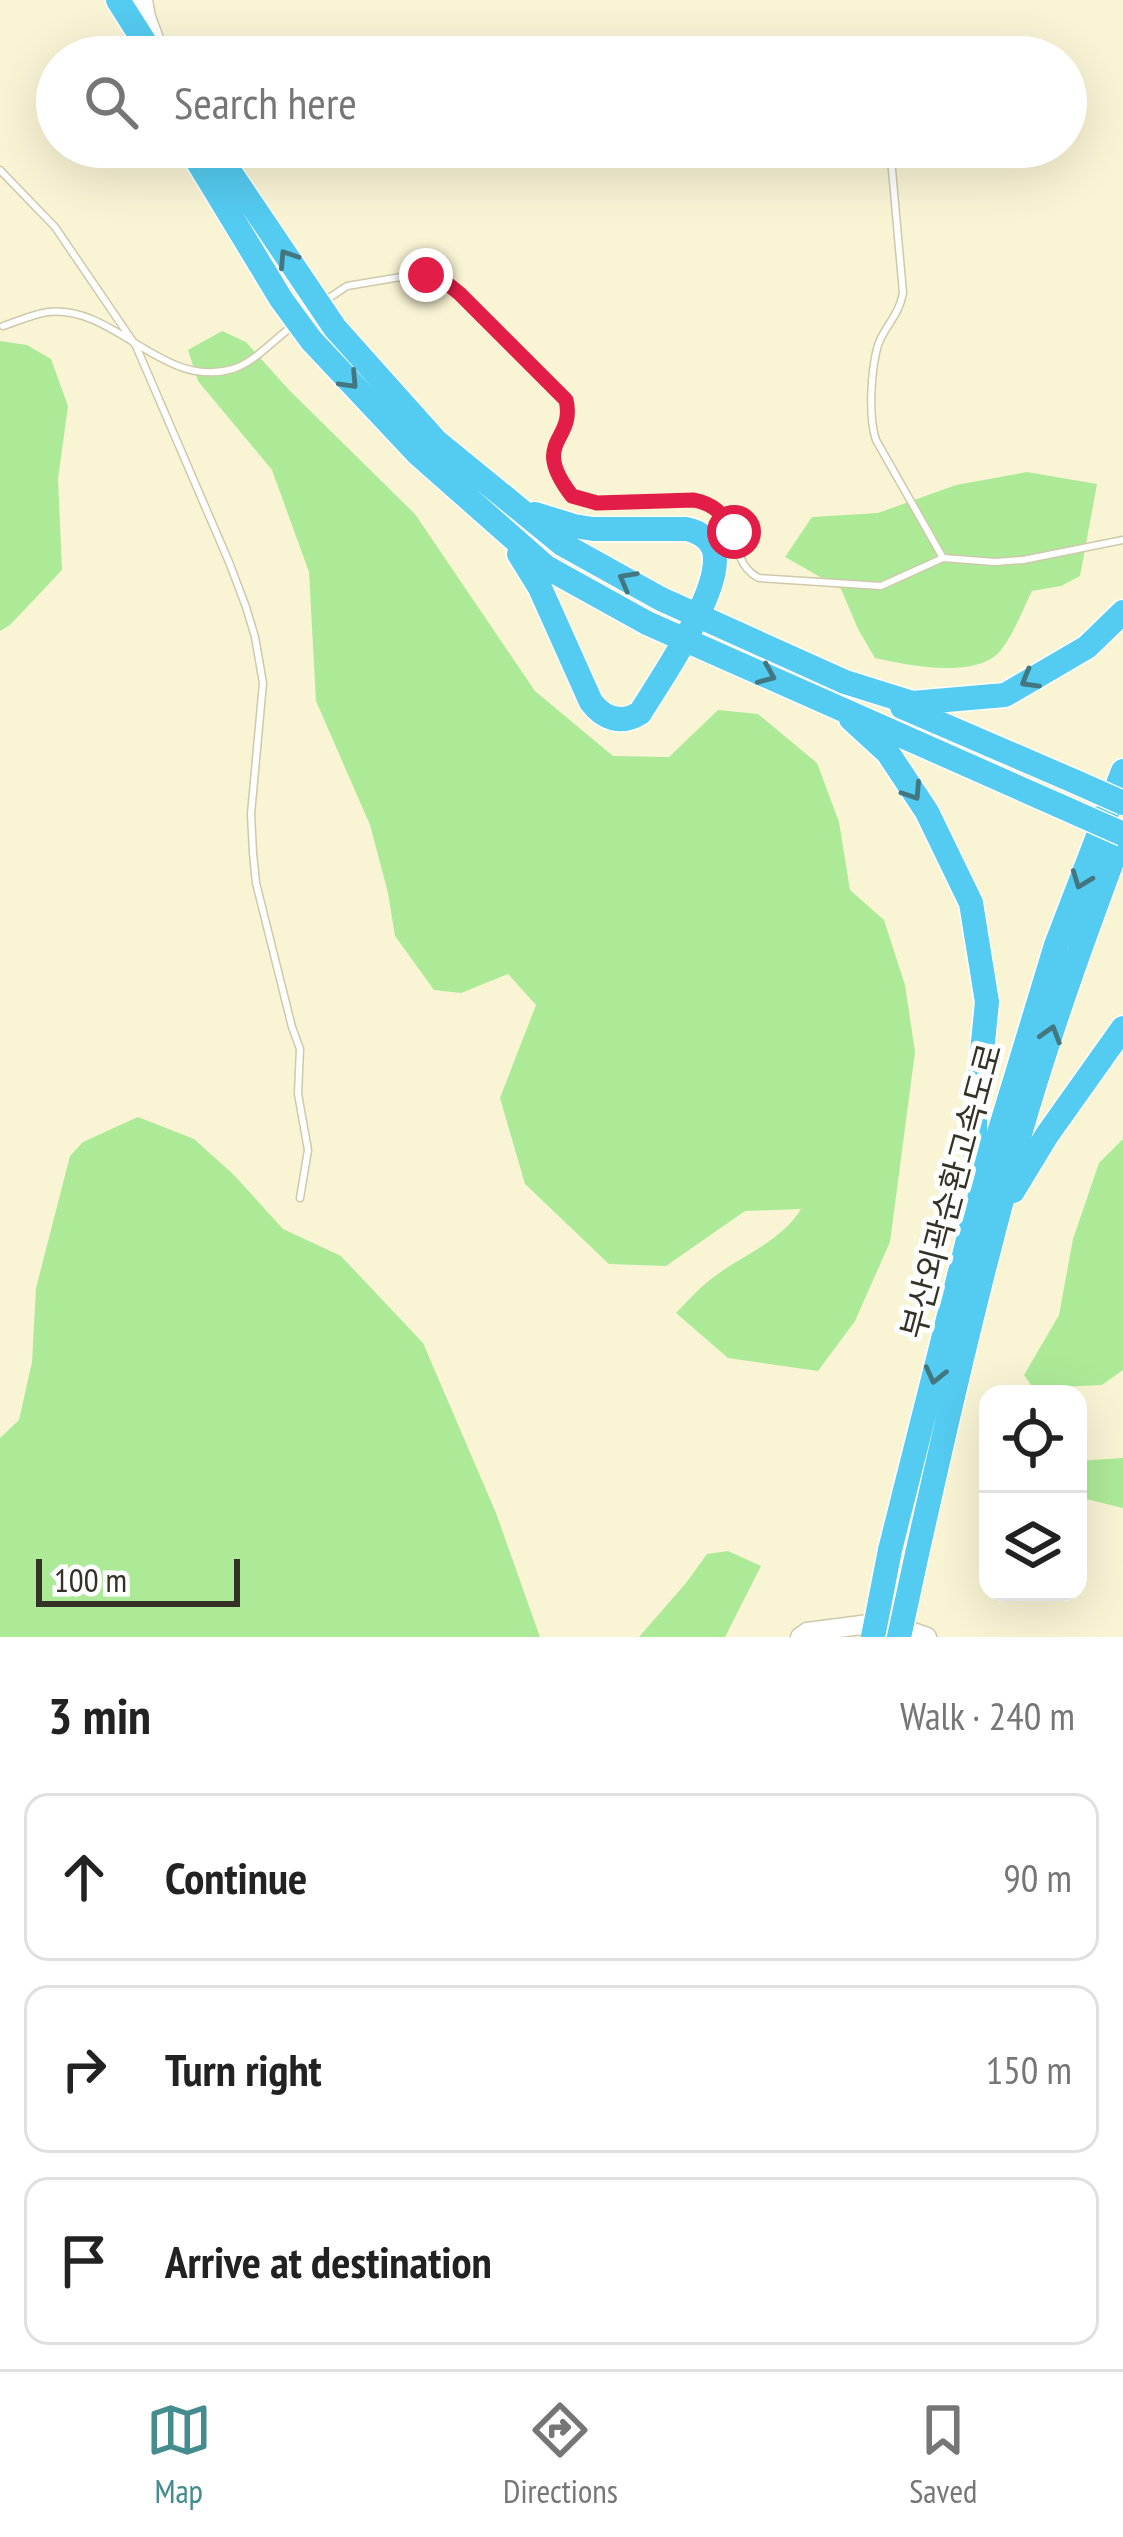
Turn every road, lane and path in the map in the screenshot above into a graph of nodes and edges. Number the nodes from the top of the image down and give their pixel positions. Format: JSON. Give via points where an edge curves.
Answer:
{"nodes":[{"id":1,"x":104,"y":0,"type":"edge"},
{"id":2,"x":118,"y":0,"type":"edge"},
{"id":3,"x":143,"y":0,"type":"edge"},
{"id":4,"x":122,"y":36,"type":"edge"},
{"id":5,"x":143,"y":36,"type":"edge"},
{"id":6,"x":151,"y":36,"type":"edge"},
{"id":7,"x":202,"y":168,"type":"edge"},
{"id":8,"x":227,"y":168,"type":"edge"},
{"id":9,"x":892,"y":168,"type":"edge"},
{"id":10,"x":0,"y":170,"type":"edge"},
{"id":11,"x":319,"y":305,"type":"junction"},
{"id":12,"x":298,"y":322,"type":"junction"},
{"id":13,"x":3,"y":326,"type":"dead end"},
{"id":14,"x":136,"y":346,"type":"junction"},
{"id":15,"x":510,"y":518,"type":"junction"},
{"id":16,"x":1123,"y":540,"type":"edge"},
{"id":17,"x":943,"y":558,"type":"junction"},
{"id":18,"x":1123,"y":612,"type":"edge"},
{"id":19,"x":691,"y":627,"type":"junction"},
{"id":20,"x":840,"y":693,"type":"junction"},
{"id":21,"x":1123,"y":771,"type":"edge"},
{"id":22,"x":1123,"y":803,"type":"edge"},
{"id":23,"x":1123,"y":833,"type":"edge"},
{"id":24,"x":1123,"y":1028,"type":"edge"},
{"id":25,"x":300,"y":1198,"type":"dead end"},
{"id":26,"x":986,"y":1215,"type":"junction"},
{"id":27,"x":800,"y":1637,"type":"edge"},
{"id":28,"x":873,"y":1637,"type":"edge"},
{"id":29,"x":899,"y":1637,"type":"edge"},
{"id":30,"x":927,"y":1637,"type":"edge"}],
"edges":[{"from":1,"to":4,"type":"highway"},
{"from":2,"to":5,"type":"highway"},
{"from":3,"to":6,"type":"main road"},
{"from":7,"to":12,"type":"highway"},
{"from":11,"to":8,"type":"highway","one_way":true},
{"from":9,"to":17,"type":"lane","via":[[903,293],[878,346],[872,428]]},
{"from":10,"to":14,"type":"lane","via":[[56,227]]},
{"from":11,"to":12,"type":"lane"},
{"from":11,"to":15,"type":"highway"},
{"from":11,"to":17,"type":"lane","via":[[356,283],[426,275],[449,285],[566,400],[552,457],[572,496],[706,502],[723,515],[743,566],[759,578],[881,586]]},
{"from":12,"to":14,"type":"lane","via":[[253,358],[213,372],[173,365]]},
{"from":12,"to":15,"type":"highway","one_way":true,"via":[[418,454]]},
{"from":13,"to":14,"type":"lane","via":[[69,313]]},
{"from":14,"to":25,"type":"lane","via":[[230,562],[261,662],[253,853],[300,1049],[308,1150]]},
{"from":15,"to":19,"type":"highway"},
{"from":15,"to":19,"type":"highway","via":[[696,531],[716,554]]},
{"from":15,"to":19,"type":"highway","via":[[599,712],[621,720],[640,712]]},
{"from":16,"to":17,"type":"lane","via":[[1023,560]]},
{"from":18,"to":20,"type":"highway","one_way":true,"via":[[1087,646],[1004,694],[912,703]]},
{"from":19,"to":20,"type":"highway"},
{"from":20,"to":22,"type":"highway","bridge":true},
{"from":20,"to":23,"type":"highway","bridge":true},
{"from":20,"to":26,"type":"highway","one_way":true,"via":[[927,812],[971,903],[987,1002],[975,1122]]},
{"from":21,"to":26,"type":"highway","name":"부산외곽순환고속도로","one_way":true,"via":[[1056,945]]},
{"from":26,"to":23,"type":"highway","name":"부산외곽순환고속도로","one_way":true},
{"from":24,"to":26,"type":"highway"},
{"from":26,"to":28,"type":"highway","name":"부산외곽순환고속도로","one_way":true,"bridge":true,"via":[[890,1550]]},
{"from":26,"to":29,"type":"highway","name":"부산외곽순환고속도로","bridge":true},
{"from":27,"to":30,"type":"main road","via":[[885,1622]]}]}
